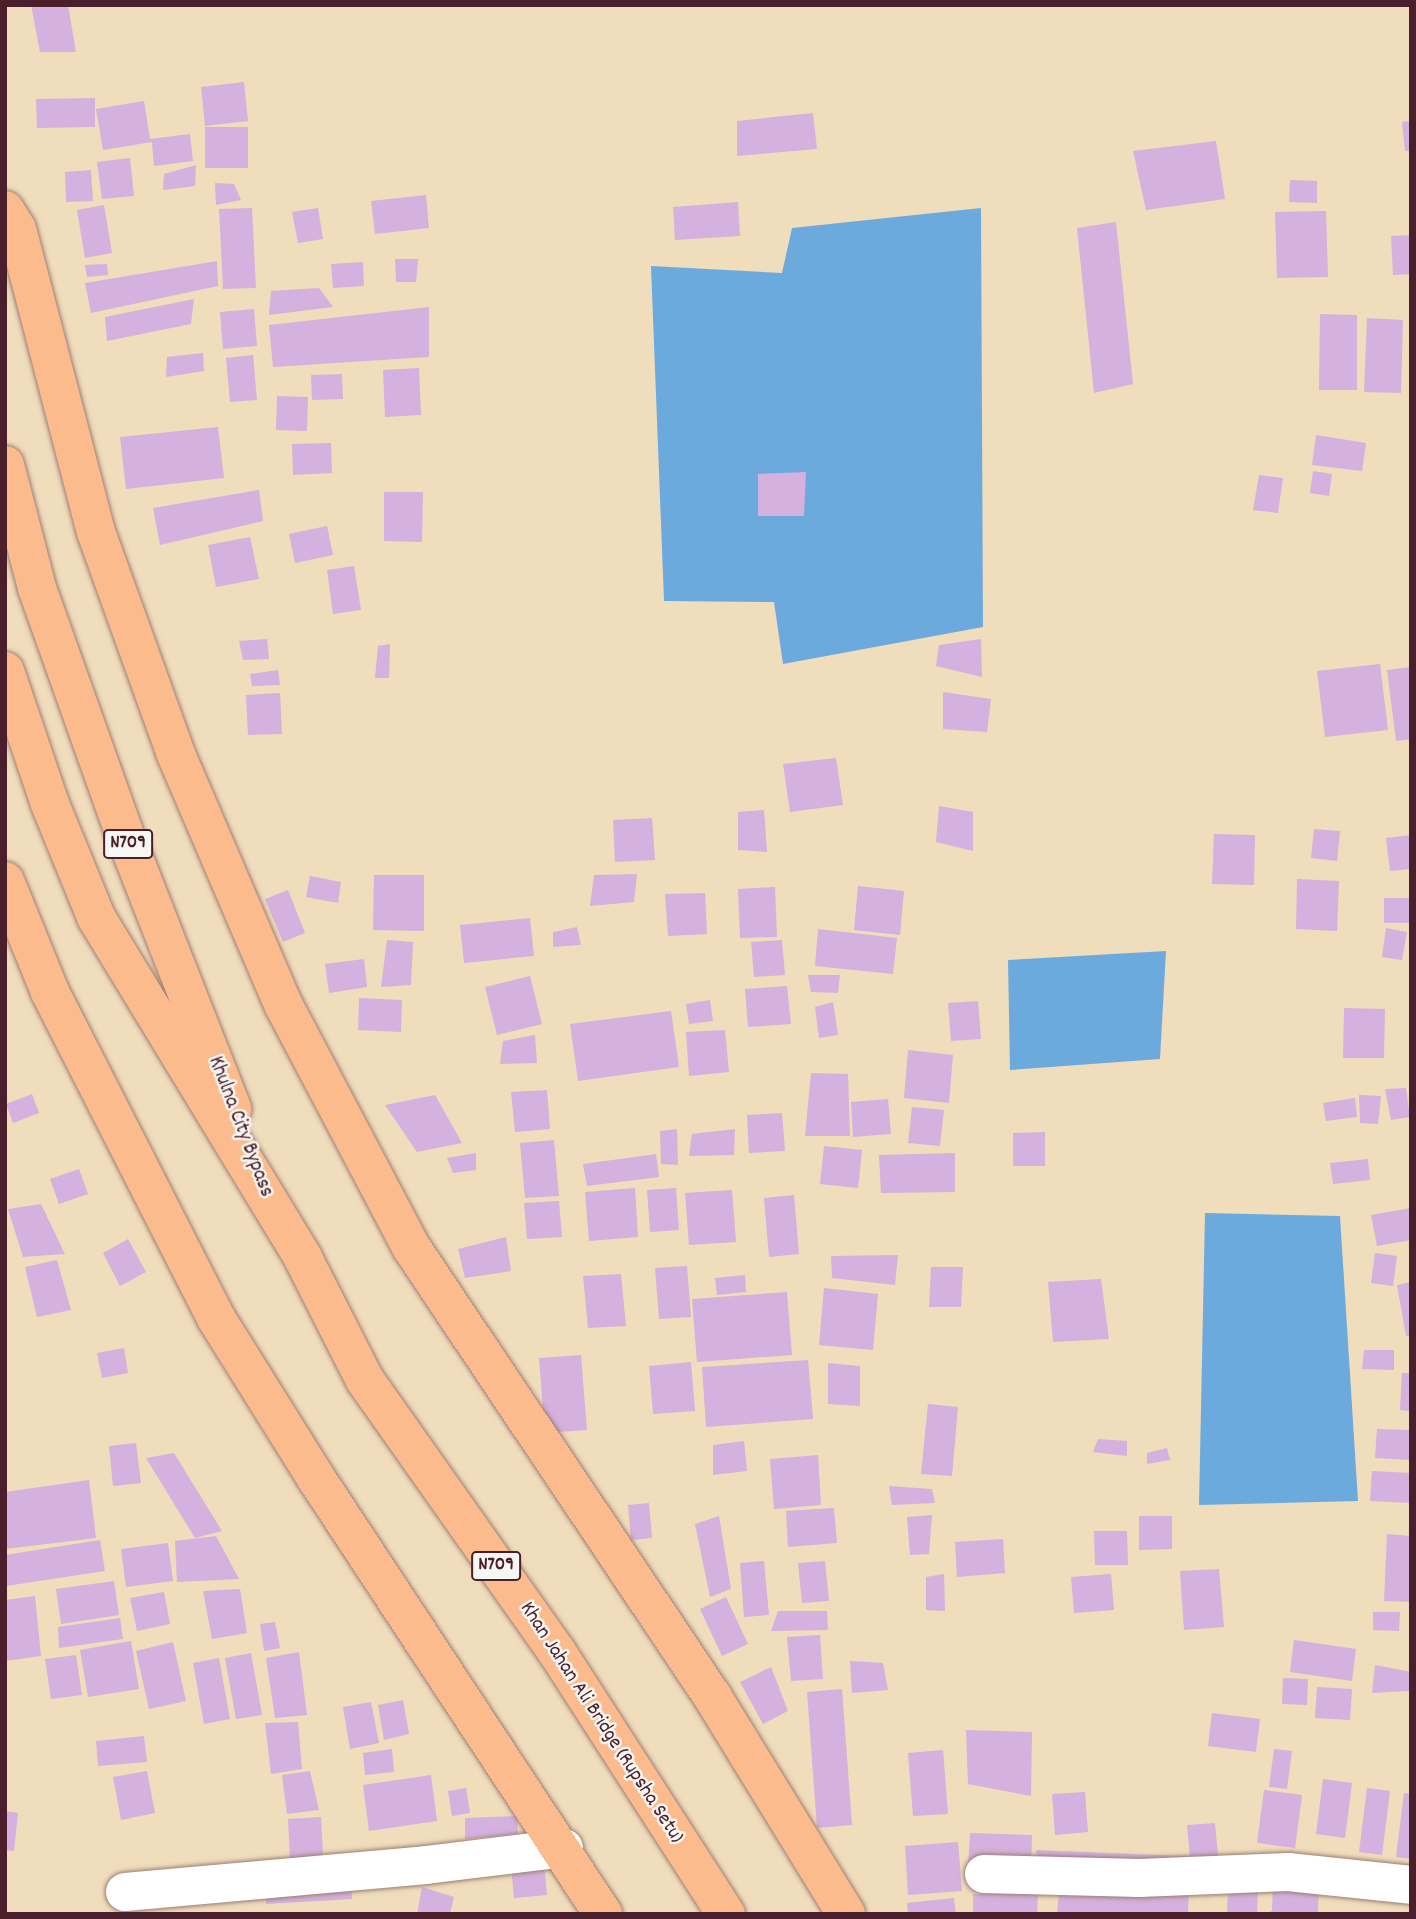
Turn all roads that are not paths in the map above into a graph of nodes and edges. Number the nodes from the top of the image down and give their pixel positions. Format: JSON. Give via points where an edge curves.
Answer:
{"nodes":[{"id":1,"x":5,"y":210,"type":"edge"},
{"id":2,"x":5,"y":464,"type":"edge"},
{"id":3,"x":5,"y":671,"type":"edge"},
{"id":4,"x":5,"y":881,"type":"edge"},
{"id":5,"x":274,"y":1215,"type":"junction"},
{"id":6,"x":564,"y":1848,"type":"junction"},
{"id":7,"x":984,"y":1874,"type":"dead end"},
{"id":8,"x":1411,"y":1885,"type":"edge"},
{"id":9,"x":125,"y":1892,"type":"dead end"},
{"id":10,"x":603,"y":1914,"type":"edge"},
{"id":11,"x":726,"y":1914,"type":"edge"},
{"id":12,"x":846,"y":1914,"type":"edge"}],
"edges":[{"from":1,"to":12,"type":"highway","via":[[17,229],[96,532],[175,752],[284,1006],[411,1247],[712,1696]]},
{"from":2,"to":5,"type":"highway","name":"Khulna City Bypass","number":"N709","via":[[37,587],[128,843]]},
{"from":3,"to":5,"type":"highway","name":"Khulna City Bypass","number":"N709","via":[[50,804],[96,917]]},
{"from":4,"to":6,"type":"highway","via":[[50,992],[216,1318],[316,1478]]},
{"from":5,"to":11,"type":"highway","name":"Khan Jahan Ali Bridge (Rupsha Setu)","number":"N709","via":[[303,1258],[365,1380],[557,1652]]},
{"from":6,"to":9,"type":"street","via":[[426,1866]]},
{"from":6,"to":10,"type":"highway"},
{"from":7,"to":8,"type":"street","via":[[1139,1878],[1288,1872]]}]}
